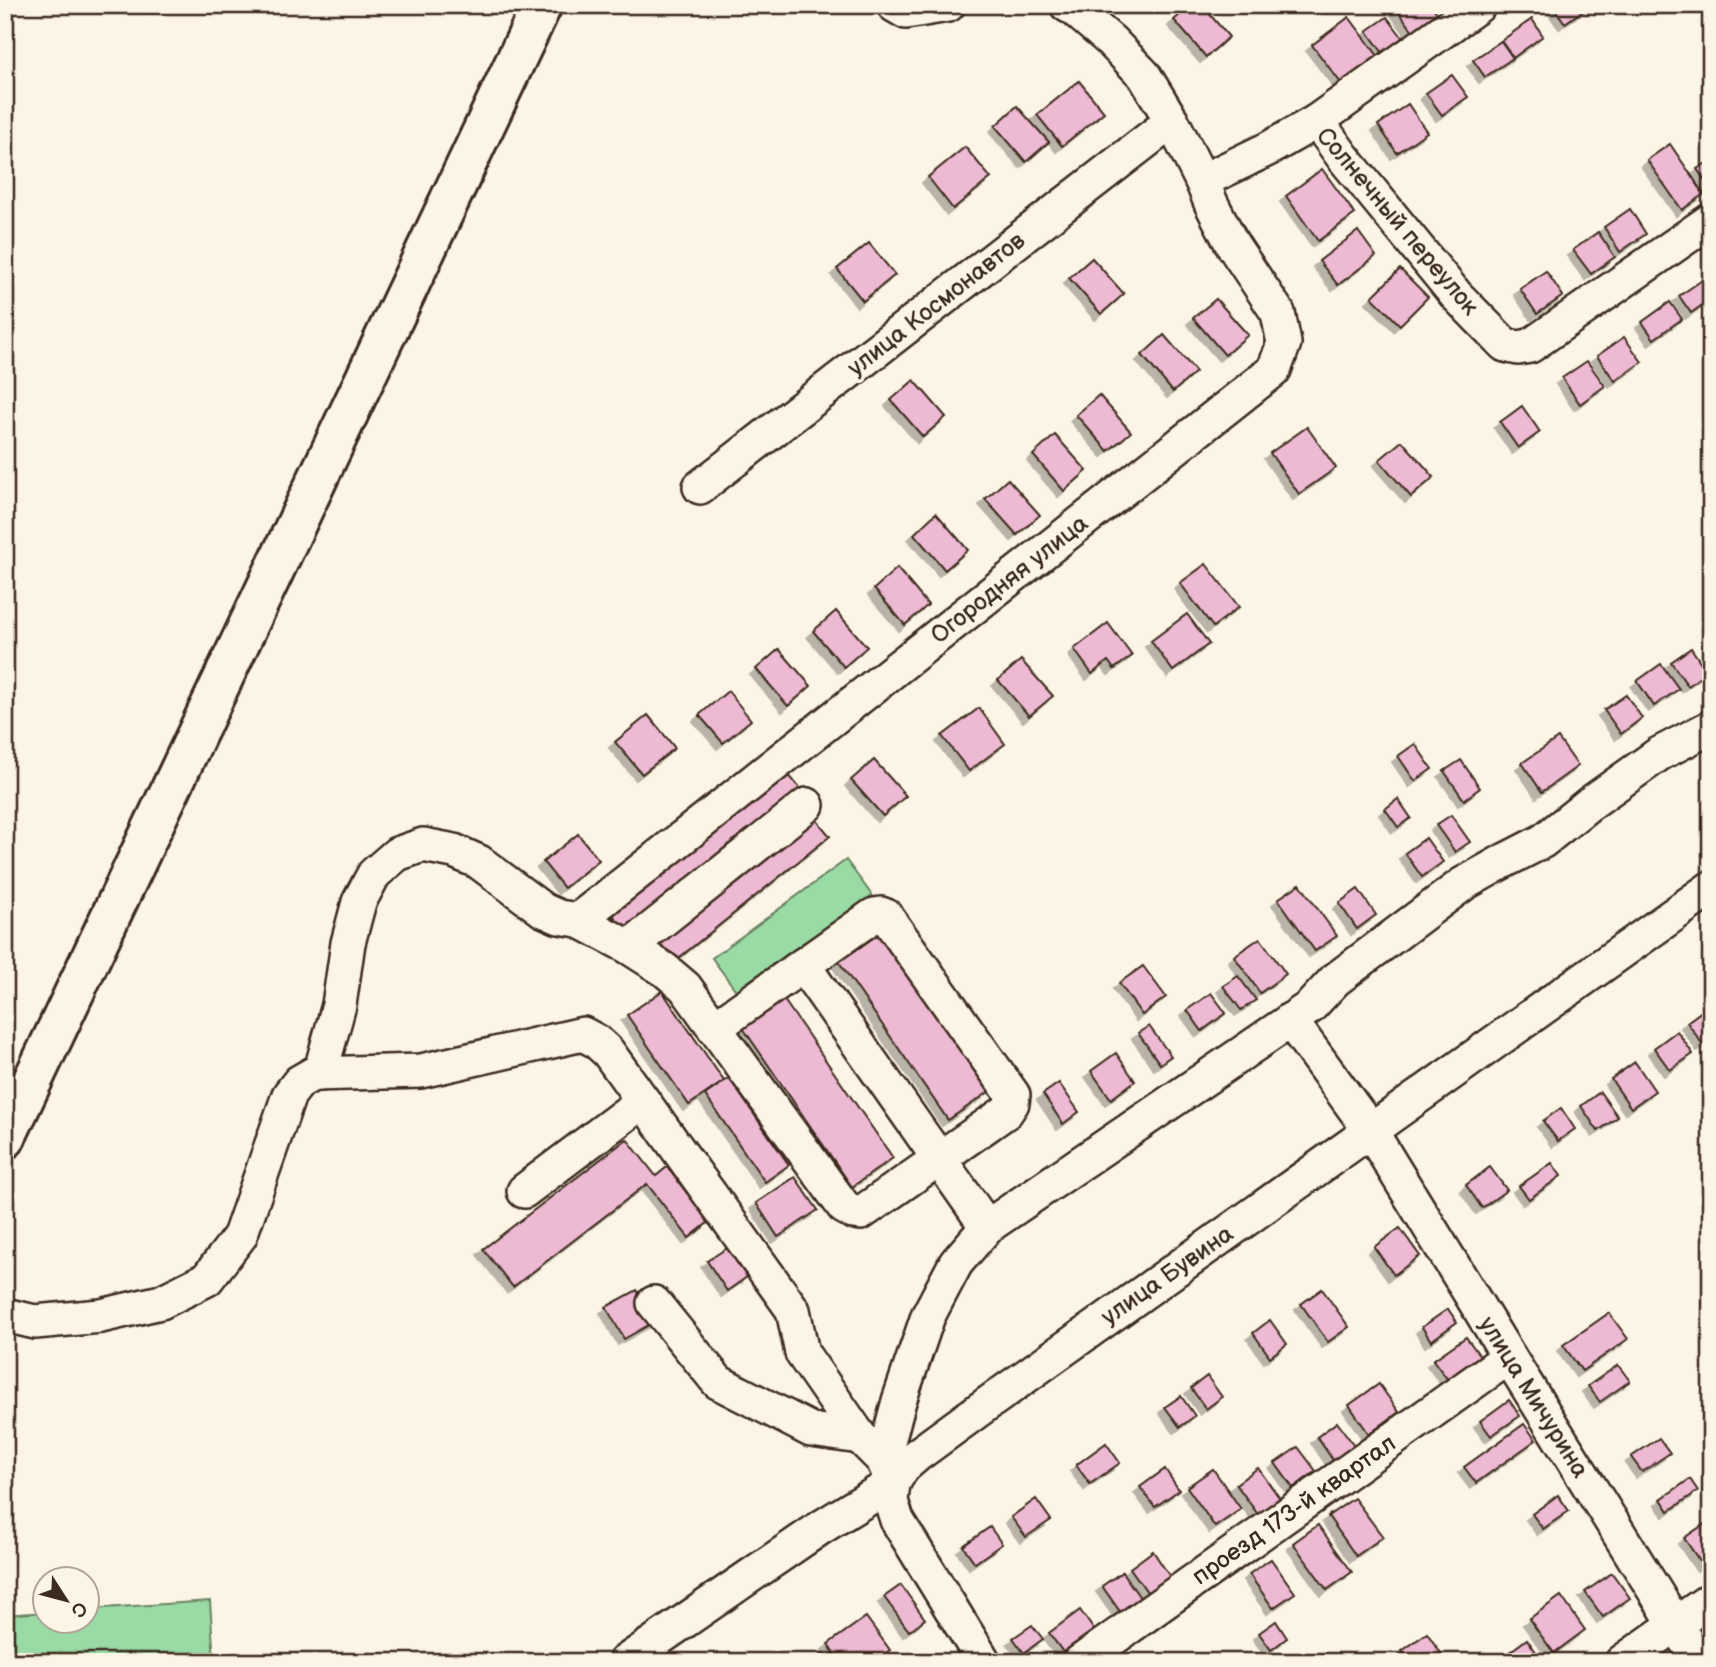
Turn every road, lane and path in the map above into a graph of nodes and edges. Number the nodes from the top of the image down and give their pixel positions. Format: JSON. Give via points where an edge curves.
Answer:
{"nodes":[{"id":1,"x":542,"y":5,"type":"edge"},
{"id":2,"x":894,"y":5,"type":"edge"},
{"id":3,"x":948,"y":5,"type":"edge"},
{"id":4,"x":1067,"y":5,"type":"edge"},
{"id":5,"x":1479,"y":5,"type":"edge"},
{"id":6,"x":1172,"y":121,"type":"junction"},
{"id":7,"x":1317,"y":121,"type":"junction"},
{"id":8,"x":1202,"y":181,"type":"junction"},
{"id":9,"x":1711,"y":220,"type":"edge"},
{"id":10,"x":699,"y":487,"type":"dead end"},
{"id":11,"x":1711,"y":727,"type":"edge"},
{"id":12,"x":807,"y":805,"type":"dead end"},
{"id":13,"x":1711,"y":888,"type":"edge"},
{"id":14,"x":578,"y":920,"type":"junction"},
{"id":15,"x":629,"y":947,"type":"junction"},
{"id":16,"x":803,"y":965,"type":"junction"},
{"id":17,"x":1290,"y":1020,"type":"junction"},
{"id":18,"x":714,"y":1028,"type":"junction"},
{"id":19,"x":320,"y":1074,"type":"junction"},
{"id":20,"x":643,"y":1101,"type":"junction"},
{"id":21,"x":1370,"y":1130,"type":"junction"},
{"id":22,"x":5,"y":1139,"type":"edge"},
{"id":23,"x":939,"y":1159,"type":"junction"},
{"id":24,"x":524,"y":1191,"type":"dead end"},
{"id":25,"x":987,"y":1227,"type":"junction"},
{"id":26,"x":654,"y":1303,"type":"dead end"},
{"id":27,"x":5,"y":1315,"type":"edge"},
{"id":28,"x":1509,"y":1357,"type":"junction"},
{"id":29,"x":860,"y":1437,"type":"junction"},
{"id":30,"x":888,"y":1471,"type":"junction"},
{"id":31,"x":1711,"y":1599,"type":"edge"},
{"id":32,"x":1674,"y":1625,"type":"junction"},
{"id":33,"x":625,"y":1662,"type":"edge"},
{"id":34,"x":984,"y":1662,"type":"edge"},
{"id":35,"x":1080,"y":1662,"type":"edge"},
{"id":36,"x":1622,"y":1662,"type":"edge"},
{"id":37,"x":1699,"y":1662,"type":"edge"}],
"edges":[{"from":1,"to":22,"type":"main road"},
{"from":2,"to":3,"type":"street","via":[[906,12]]},
{"from":4,"to":6,"type":"street","via":[[1144,75]]},
{"from":5,"to":7,"type":"street"},
{"from":6,"to":8,"type":"street"},
{"from":6,"to":10,"type":"street","name":"улица Космонавтов"},
{"from":7,"to":8,"type":"street","name":"Солнечный переулок"},
{"from":7,"to":9,"type":"street","name":"Солнечный переулок","via":[[1456,295],[1505,345],[1530,346]]},
{"from":8,"to":14,"type":"street","name":"Огородняя улица","via":[[1232,244],[1278,313],[1284,343],[1274,370]]},
{"from":11,"to":17,"type":"street","via":[[1659,754],[1543,841],[1463,884],[1335,980],[1310,1007]]},
{"from":12,"to":15,"type":"street"},
{"from":13,"to":21,"type":"street","name":"улица Бувина"},
{"from":14,"to":15,"type":"street"},
{"from":14,"to":19,"type":"street","via":[[543,910],[479,862],[454,851],[423,845],[397,854],[374,874],[359,902]]},
{"from":15,"to":18,"type":"street","via":[[685,987]]},
{"from":16,"to":18,"type":"street"},
{"from":16,"to":23,"type":"street"},
{"from":16,"to":23,"type":"street","via":[[874,915],[886,916],[1013,1095],[1006,1112]]},
{"from":17,"to":21,"type":"street","name":"улица Мичурина"},
{"from":17,"to":25,"type":"street"},
{"from":18,"to":23,"type":"street","via":[[844,1207],[861,1213]]},
{"from":19,"to":20,"type":"street","via":[[421,1071],[583,1034],[608,1052]]},
{"from":19,"to":27,"type":"street","via":[[299,1082],[289,1095],[240,1237],[207,1279],[161,1302],[101,1316],[35,1322]]},
{"from":20,"to":24,"type":"street"},
{"from":20,"to":29,"type":"street","via":[[793,1310],[802,1353]]},
{"from":21,"to":28,"type":"street","name":"улица Мичурина"},
{"from":21,"to":30,"type":"street","name":"улица Бувина","via":[[903,1467]]},
{"from":23,"to":25,"type":"street"},
{"from":25,"to":30,"type":"street","via":[[956,1263],[928,1316],[899,1401]]},
{"from":26,"to":29,"type":"street","via":[[718,1382],[811,1430]]},
{"from":28,"to":32,"type":"street","name":"улица Мичурина"},
{"from":28,"to":35,"type":"street","name":"проезд 173-й квартал"},
{"from":29,"to":30,"type":"street"},
{"from":30,"to":33,"type":"street","name":"улица Бувина","via":[[820,1528]]},
{"from":30,"to":34,"type":"street","via":[[897,1520]]},
{"from":31,"to":32,"type":"street"},
{"from":32,"to":36,"type":"street"},
{"from":32,"to":37,"type":"street","name":"улица Мичурина"}]}
